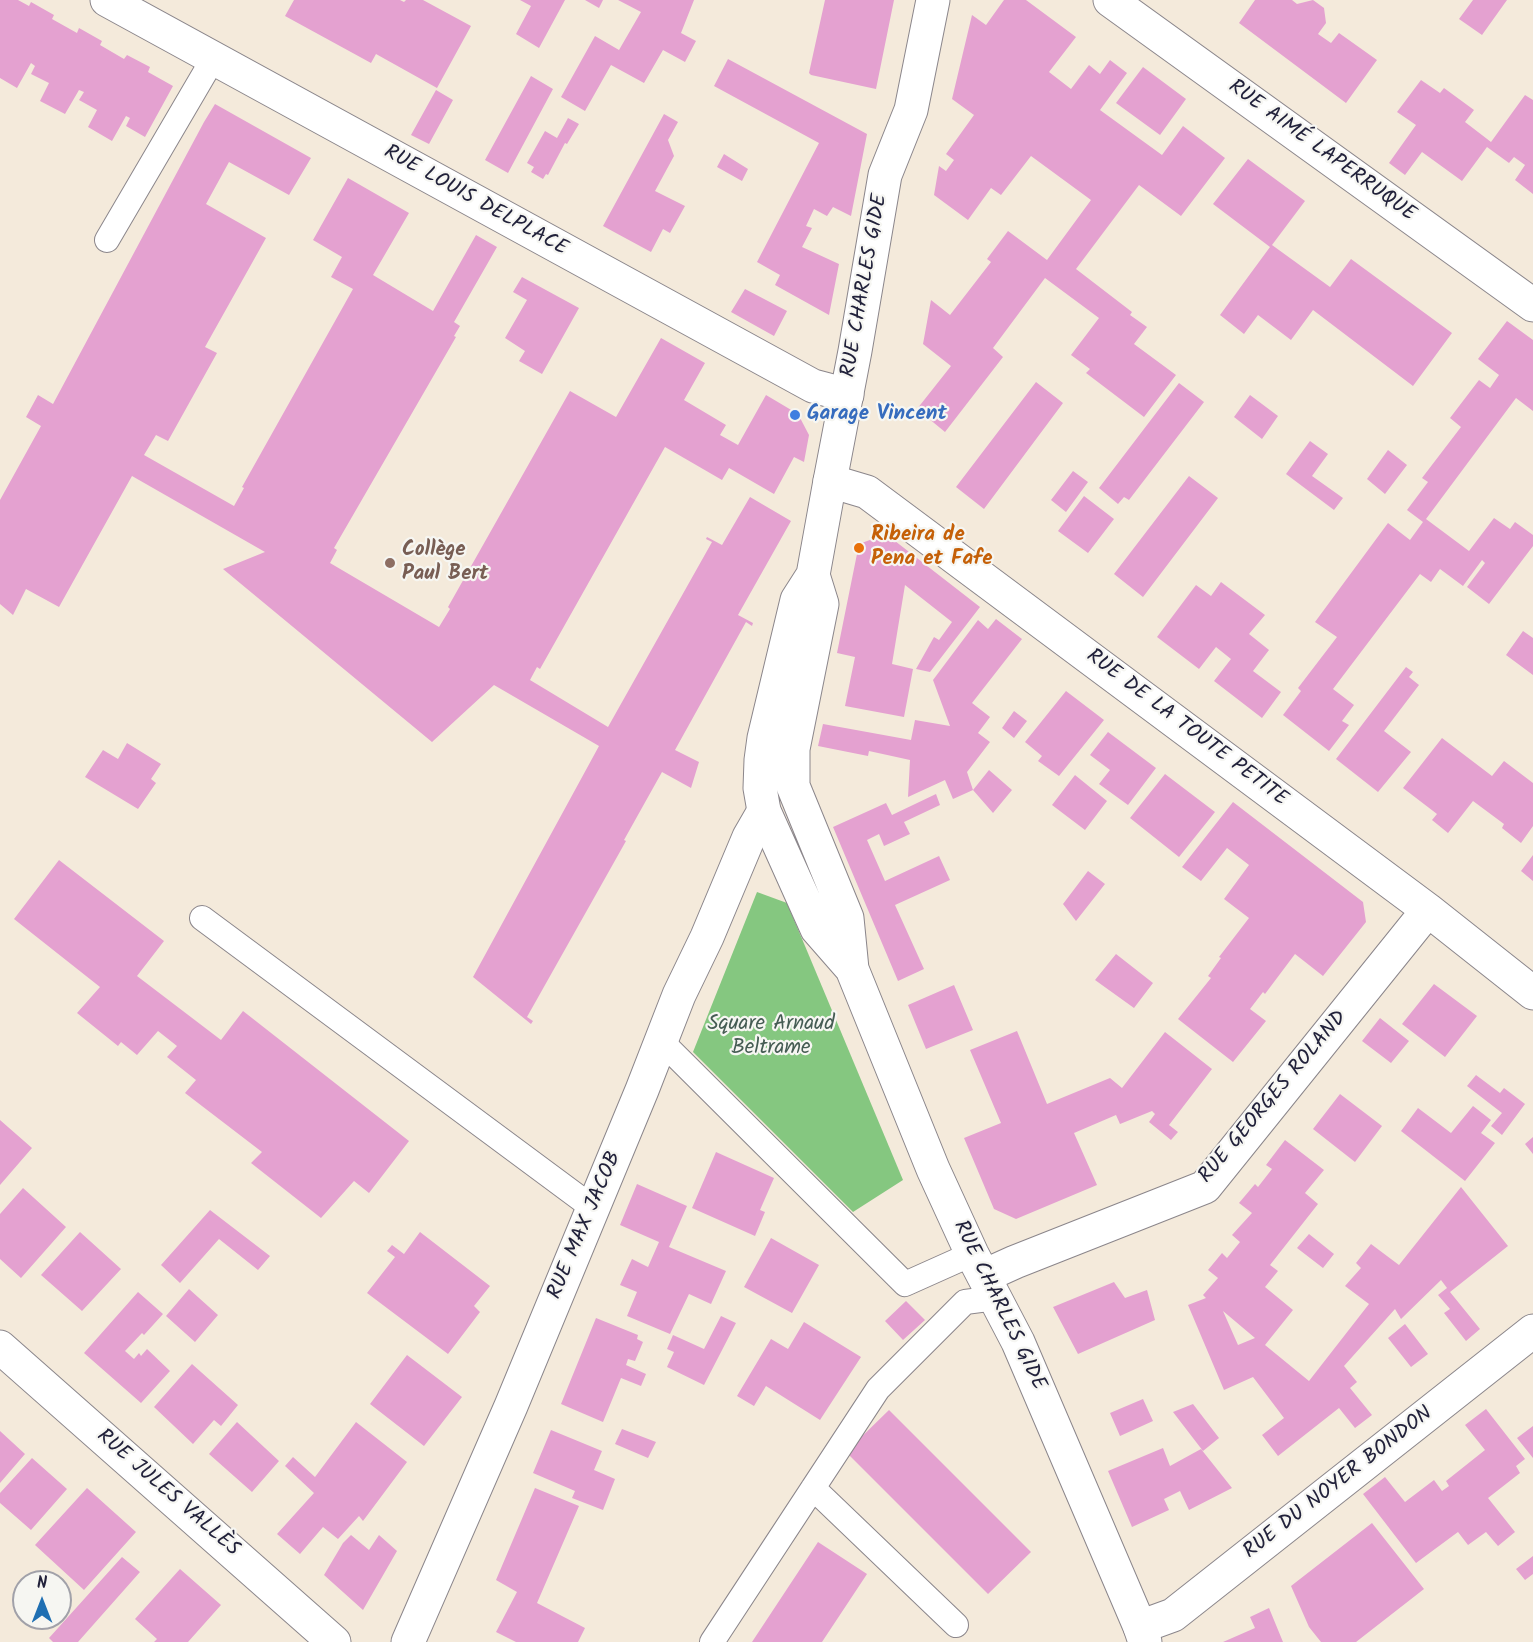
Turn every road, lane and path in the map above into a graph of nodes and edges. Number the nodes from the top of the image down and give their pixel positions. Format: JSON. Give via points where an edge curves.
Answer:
{"nodes":[{"id":1,"x":106,"y":0,"type":"edge"},
{"id":2,"x":933,"y":0,"type":"edge"},
{"id":3,"x":1110,"y":0,"type":"edge"},
{"id":4,"x":213,"y":59,"type":"junction"},
{"id":5,"x":107,"y":240,"type":"dead end"},
{"id":6,"x":1533,"y":305,"type":"edge"},
{"id":7,"x":847,"y":395,"type":"junction"},
{"id":8,"x":830,"y":481,"type":"junction"},
{"id":9,"x":813,"y":575,"type":"junction"},
{"id":10,"x":793,"y":786,"type":"junction"},
{"id":11,"x":764,"y":811,"type":"junction"},
{"id":12,"x":1428,"y":910,"type":"junction"},
{"id":13,"x":202,"y":918,"type":"dead end"},
{"id":14,"x":852,"y":969,"type":"junction"},
{"id":15,"x":1533,"y":993,"type":"edge"},
{"id":16,"x":660,"y":1040,"type":"junction"},
{"id":17,"x":593,"y":1208,"type":"junction"},
{"id":18,"x":984,"y":1276,"type":"junction"},
{"id":19,"x":1533,"y":1331,"type":"edge"},
{"id":20,"x":0,"y":1347,"type":"edge"},
{"id":21,"x":813,"y":1488,"type":"junction"},
{"id":22,"x":956,"y":1625,"type":"dead end"},
{"id":23,"x":1143,"y":1634,"type":"edge"},
{"id":24,"x":334,"y":1642,"type":"edge"},
{"id":25,"x":408,"y":1642,"type":"edge"},
{"id":26,"x":712,"y":1642,"type":"edge"}],
"edges":[{"from":1,"to":4,"type":"street","name":"RUE LOUIS DELPLACE"},
{"from":2,"to":7,"type":"street","name":"RUE CHARLES GIDE","via":[[911,111],[885,175]]},
{"from":3,"to":6,"type":"street","name":"RUE AIMÉ LAPERRUQUE"},
{"from":4,"to":5,"type":"lane"},
{"from":4,"to":7,"type":"street","name":"RUE LOUIS DELPLACE","via":[[813,386]]},
{"from":7,"to":8,"type":"street","name":"RUE CHARLES GIDE"},
{"from":8,"to":9,"type":"street","name":"RUE CHARLES GIDE"},
{"from":8,"to":12,"type":"street","name":"RUE DE LA TOUTE PETITE","via":[[867,492]]},
{"from":9,"to":10,"type":"street","name":"RUE CHARLES GIDE","via":[[822,604],[793,749]]},
{"from":9,"to":11,"type":"street","name":"RUE CHARLES GIDE","via":[[797,600],[764,738],[760,788]]},
{"from":10,"to":11,"type":"street","via":[[776,794]]},
{"from":10,"to":14,"type":"street","name":"RUE CHARLES GIDE","via":[[847,918]]},
{"from":11,"to":14,"type":"street","name":"RUE CHARLES GIDE","via":[[817,929]]},
{"from":11,"to":16,"type":"street","name":"RUE MAX JACOB"},
{"from":12,"to":15,"type":"street","name":"RUE DE LA TOUTE PETITE"},
{"from":12,"to":18,"type":"street","name":"RUE GEORGES ROLAND","via":[[1205,1187]]},
{"from":13,"to":17,"type":"lane"},
{"from":14,"to":18,"type":"street","name":"RUE CHARLES GIDE","via":[[933,1169]]},
{"from":16,"to":17,"type":"street","name":"RUE MAX JACOB"},
{"from":16,"to":18,"type":"lane","via":[[905,1284]]},
{"from":17,"to":25,"type":"street","name":"RUE MAX JACOB"},
{"from":18,"to":21,"type":"lane","via":[[964,1302],[878,1389]]},
{"from":18,"to":23,"type":"street","name":"RUE CHARLES GIDE","via":[[1018,1342]]},
{"from":19,"to":23,"type":"street","name":"RUE DU NOYER BONDON","via":[[1173,1615]]},
{"from":20,"to":24,"type":"street","name":"RUE JULES VALLÈS"},
{"from":21,"to":22,"type":"lane"},
{"from":21,"to":26,"type":"lane"}]}
